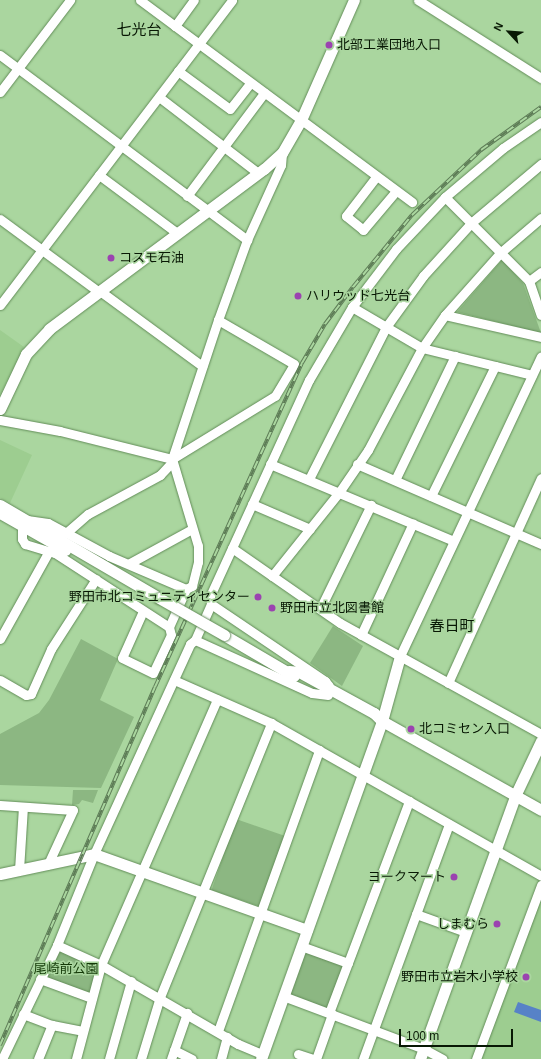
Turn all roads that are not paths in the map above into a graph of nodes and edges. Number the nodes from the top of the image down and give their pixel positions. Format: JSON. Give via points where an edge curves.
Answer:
{"nodes":[{"id":1,"x":70,"y":0,"type":"edge"},
{"id":2,"x":140,"y":0,"type":"edge"},
{"id":3,"x":194,"y":0,"type":"edge"},
{"id":4,"x":232,"y":0,"type":"edge"},
{"id":5,"x":354,"y":0,"type":"edge"},
{"id":6,"x":418,"y":0,"type":"edge"},
{"id":7,"x":151,"y":3,"type":"edge"},
{"id":8,"x":175,"y":26,"type":"junction"},
{"id":9,"x":198,"y":44,"type":"junction"},
{"id":10,"x":0,"y":55,"type":"edge"},
{"id":11,"x":18,"y":69,"type":"junction"},
{"id":12,"x":178,"y":71,"type":"junction"},
{"id":13,"x":541,"y":78,"type":"edge"},
{"id":14,"x":250,"y":83,"type":"junction"},
{"id":15,"x":0,"y":92,"type":"edge"},
{"id":16,"x":264,"y":93,"type":"junction"},
{"id":17,"x":159,"y":98,"type":"junction"},
{"id":18,"x":301,"y":120,"type":"junction"},
{"id":19,"x":541,"y":122,"type":"edge"},
{"id":20,"x":120,"y":147,"type":"junction"},
{"id":21,"x":224,"y":147,"type":"junction"},
{"id":22,"x":282,"y":153,"type":"junction"},
{"id":23,"x":541,"y":164,"type":"edge"},
{"id":24,"x":267,"y":166,"type":"junction"},
{"id":25,"x":258,"y":173,"type":"junction"},
{"id":26,"x":99,"y":175,"type":"junction"},
{"id":27,"x":376,"y":177,"type":"junction"},
{"id":28,"x":275,"y":178,"type":"junction"},
{"id":29,"x":396,"y":191,"type":"junction"},
{"id":30,"x":187,"y":196,"type":"junction"},
{"id":31,"x":445,"y":197,"type":"junction"},
{"id":32,"x":412,"y":202,"type":"dead end"},
{"id":33,"x":206,"y":210,"type":"junction"},
{"id":34,"x":541,"y":218,"type":"edge"},
{"id":35,"x":0,"y":219,"type":"edge"},
{"id":36,"x":471,"y":223,"type":"junction"},
{"id":37,"x":177,"y":233,"type":"junction"},
{"id":38,"x":247,"y":240,"type":"junction"},
{"id":39,"x":42,"y":251,"type":"junction"},
{"id":40,"x":500,"y":253,"type":"junction"},
{"id":41,"x":541,"y":272,"type":"edge"},
{"id":42,"x":529,"y":281,"type":"junction"},
{"id":43,"x":100,"y":291,"type":"junction"},
{"id":44,"x":0,"y":305,"type":"edge"},
{"id":45,"x":352,"y":307,"type":"junction"},
{"id":46,"x":445,"y":315,"type":"junction"},
{"id":47,"x":541,"y":315,"type":"edge"},
{"id":48,"x":218,"y":320,"type":"junction"},
{"id":49,"x":386,"y":327,"type":"junction"},
{"id":50,"x":541,"y":337,"type":"edge"},
{"id":51,"x":422,"y":348,"type":"junction"},
{"id":52,"x":455,"y":356,"type":"junction"},
{"id":53,"x":541,"y":357,"type":"edge"},
{"id":54,"x":202,"y":366,"type":"junction"},
{"id":55,"x":495,"y":366,"type":"junction"},
{"id":56,"x":532,"y":375,"type":"junction"},
{"id":57,"x":0,"y":409,"type":"edge"},
{"id":58,"x":0,"y":420,"type":"edge"},
{"id":59,"x":172,"y":461,"type":"junction"},
{"id":60,"x":270,"y":464,"type":"junction"},
{"id":61,"x":356,"y":464,"type":"junction"},
{"id":62,"x":541,"y":478,"type":"edge"},
{"id":63,"x":309,"y":479,"type":"junction"},
{"id":64,"x":395,"y":480,"type":"junction"},
{"id":65,"x":340,"y":491,"type":"junction"},
{"id":66,"x":431,"y":496,"type":"junction"},
{"id":67,"x":252,"y":504,"type":"junction"},
{"id":68,"x":0,"y":505,"type":"edge"},
{"id":69,"x":371,"y":505,"type":"junction"},
{"id":70,"x":468,"y":512,"type":"junction"},
{"id":71,"x":0,"y":513,"type":"edge"},
{"id":72,"x":24,"y":523,"type":"junction"},
{"id":73,"x":413,"y":523,"type":"junction"},
{"id":74,"x":192,"y":529,"type":"junction"},
{"id":75,"x":310,"y":529,"type":"junction"},
{"id":76,"x":66,"y":532,"type":"junction"},
{"id":77,"x":516,"y":533,"type":"junction"},
{"id":78,"x":454,"y":541,"type":"junction"},
{"id":79,"x":541,"y":544,"type":"edge"},
{"id":80,"x":232,"y":548,"type":"junction"},
{"id":81,"x":49,"y":551,"type":"junction"},
{"id":82,"x":130,"y":563,"type":"junction"},
{"id":83,"x":272,"y":576,"type":"junction"},
{"id":84,"x":96,"y":579,"type":"junction"},
{"id":85,"x":186,"y":590,"type":"junction"},
{"id":86,"x":211,"y":604,"type":"junction"},
{"id":87,"x":320,"y":609,"type":"junction"},
{"id":88,"x":143,"y":611,"type":"junction"},
{"id":89,"x":169,"y":627,"type":"junction"},
{"id":90,"x":362,"y":634,"type":"junction"},
{"id":91,"x":0,"y":639,"type":"edge"},
{"id":92,"x":195,"y":640,"type":"junction"},
{"id":93,"x":400,"y":656,"type":"junction"},
{"id":94,"x":0,"y":680,"type":"edge"},
{"id":95,"x":174,"y":680,"type":"junction"},
{"id":96,"x":448,"y":683,"type":"junction"},
{"id":97,"x":330,"y":693,"type":"junction"},
{"id":98,"x":217,"y":699,"type":"junction"},
{"id":99,"x":382,"y":722,"type":"junction"},
{"id":100,"x":271,"y":723,"type":"junction"},
{"id":101,"x":541,"y":734,"type":"edge"},
{"id":102,"x":541,"y":741,"type":"edge"},
{"id":103,"x":319,"y":750,"type":"junction"},
{"id":104,"x":363,"y":773,"type":"junction"},
{"id":105,"x":515,"y":796,"type":"junction"},
{"id":106,"x":410,"y":801,"type":"junction"},
{"id":107,"x":0,"y":805,"type":"edge"},
{"id":108,"x":23,"y":807,"type":"junction"},
{"id":109,"x":541,"y":810,"type":"edge"},
{"id":110,"x":449,"y":824,"type":"junction"},
{"id":111,"x":496,"y":850,"type":"junction"},
{"id":112,"x":94,"y":854,"type":"junction"},
{"id":113,"x":48,"y":864,"type":"junction"},
{"id":114,"x":19,"y":870,"type":"junction"},
{"id":115,"x":145,"y":870,"type":"junction"},
{"id":116,"x":0,"y":874,"type":"edge"},
{"id":117,"x":541,"y":876,"type":"edge"},
{"id":118,"x":541,"y":885,"type":"edge"},
{"id":119,"x":202,"y":892,"type":"junction"},
{"id":120,"x":260,"y":912,"type":"junction"},
{"id":121,"x":416,"y":914,"type":"junction"},
{"id":122,"x":307,"y":930,"type":"junction"},
{"id":123,"x":466,"y":932,"type":"junction"},
{"id":124,"x":57,"y":945,"type":"junction"},
{"id":125,"x":301,"y":946,"type":"junction"},
{"id":126,"x":348,"y":963,"type":"junction"},
{"id":127,"x":101,"y":965,"type":"junction"},
{"id":128,"x":40,"y":979,"type":"junction"},
{"id":129,"x":132,"y":981,"type":"junction"},
{"id":130,"x":283,"y":996,"type":"junction"},
{"id":131,"x":160,"y":997,"type":"junction"},
{"id":132,"x":92,"y":998,"type":"junction"},
{"id":133,"x":187,"y":1013,"type":"junction"},
{"id":134,"x":23,"y":1014,"type":"junction"},
{"id":135,"x":331,"y":1014,"type":"junction"},
{"id":136,"x":52,"y":1025,"type":"junction"},
{"id":137,"x":373,"y":1030,"type":"junction"},
{"id":138,"x":82,"y":1031,"type":"junction"},
{"id":139,"x":218,"y":1031,"type":"junction"},
{"id":140,"x":227,"y":1037,"type":"junction"},
{"id":141,"x":298,"y":1054,"type":"dead end"},
{"id":142,"x":422,"y":1054,"type":"edge"},
{"id":143,"x":173,"y":1055,"type":"edge"},
{"id":144,"x":261,"y":1056,"type":"edge"},
{"id":145,"x":2,"y":1059,"type":"edge"},
{"id":146,"x":38,"y":1059,"type":"edge"},
{"id":147,"x":76,"y":1059,"type":"edge"},
{"id":148,"x":109,"y":1059,"type":"edge"},
{"id":149,"x":141,"y":1059,"type":"edge"},
{"id":150,"x":192,"y":1059,"type":"edge"},
{"id":151,"x":221,"y":1059,"type":"edge"},
{"id":152,"x":314,"y":1059,"type":"edge"},
{"id":153,"x":363,"y":1059,"type":"edge"},
{"id":154,"x":443,"y":1059,"type":"edge"},
{"id":155,"x":476,"y":1059,"type":"edge"}],
"edges":[{"from":1,"to":11,"type":"street"},
{"from":2,"to":7,"type":"street"},
{"from":3,"to":8,"type":"street"},
{"from":4,"to":9,"type":"street"},
{"from":5,"to":18,"type":"street"},
{"from":6,"to":13,"type":"street"},
{"from":7,"to":8,"type":"street"},
{"from":8,"to":9,"type":"street"},
{"from":9,"to":12,"type":"street"},
{"from":9,"to":14,"type":"street"},
{"from":10,"to":11,"type":"street"},
{"from":11,"to":15,"type":"street"},
{"from":11,"to":20,"type":"street"},
{"from":12,"to":14,"type":"street","via":[[230,109]]},
{"from":12,"to":17,"type":"street"},
{"from":14,"to":16,"type":"street"},
{"from":16,"to":18,"type":"street"},
{"from":16,"to":21,"type":"street"},
{"from":17,"to":20,"type":"street"},
{"from":17,"to":21,"type":"street"},
{"from":18,"to":22,"type":"street"},
{"from":18,"to":27,"type":"street"},
{"from":19,"to":31,"type":"street","via":[[503,148]]},
{"from":20,"to":26,"type":"street"},
{"from":20,"to":30,"type":"street"},
{"from":21,"to":25,"type":"street"},
{"from":21,"to":30,"type":"street"},
{"from":22,"to":24,"type":"street"},
{"from":22,"to":28,"type":"street"},
{"from":23,"to":36,"type":"street"},
{"from":24,"to":25,"type":"street"},
{"from":24,"to":28,"type":"street"},
{"from":25,"to":33,"type":"street"},
{"from":26,"to":37,"type":"street"},
{"from":26,"to":39,"type":"street"},
{"from":27,"to":29,"type":"street"},
{"from":27,"to":29,"type":"street","via":[[346,216],[364,230]]},
{"from":28,"to":38,"type":"street"},
{"from":29,"to":32,"type":"street"},
{"from":30,"to":33,"type":"street"},
{"from":31,"to":36,"type":"street"},
{"from":31,"to":45,"type":"street","via":[[396,249]]},
{"from":33,"to":37,"type":"street"},
{"from":33,"to":38,"type":"street"},
{"from":34,"to":40,"type":"street"},
{"from":35,"to":39,"type":"street"},
{"from":36,"to":40,"type":"street"},
{"from":36,"to":49,"type":"street","via":[[423,276]]},
{"from":37,"to":43,"type":"street"},
{"from":38,"to":48,"type":"street"},
{"from":39,"to":43,"type":"street"},
{"from":39,"to":44,"type":"street"},
{"from":40,"to":42,"type":"street"},
{"from":40,"to":46,"type":"street"},
{"from":41,"to":42,"type":"street"},
{"from":42,"to":47,"type":"street"},
{"from":43,"to":54,"type":"street"},
{"from":43,"to":57,"type":"street","via":[[49,329],[32,347]]},
{"from":45,"to":49,"type":"street"},
{"from":45,"to":60,"type":"street","via":[[309,380]]},
{"from":46,"to":50,"type":"street"},
{"from":46,"to":51,"type":"street"},
{"from":48,"to":54,"type":"street"},
{"from":48,"to":59,"type":"street","via":[[294,364],[275,396]]},
{"from":49,"to":51,"type":"street"},
{"from":49,"to":63,"type":"street"},
{"from":51,"to":52,"type":"street"},
{"from":51,"to":61,"type":"street","via":[[368,450]]},
{"from":52,"to":55,"type":"street"},
{"from":52,"to":64,"type":"street"},
{"from":53,"to":56,"type":"street"},
{"from":54,"to":59,"type":"street"},
{"from":55,"to":56,"type":"street"},
{"from":55,"to":66,"type":"street"},
{"from":56,"to":70,"type":"street"},
{"from":58,"to":59,"type":"street","via":[[60,431]]},
{"from":59,"to":74,"type":"street"},
{"from":59,"to":76,"type":"street","via":[[160,474],[88,514]]},
{"from":60,"to":63,"type":"street"},
{"from":60,"to":67,"type":"street"},
{"from":61,"to":64,"type":"street"},
{"from":61,"to":65,"type":"street"},
{"from":62,"to":77,"type":"street"},
{"from":63,"to":65,"type":"street"},
{"from":64,"to":66,"type":"street"},
{"from":65,"to":69,"type":"street"},
{"from":65,"to":75,"type":"street"},
{"from":66,"to":70,"type":"street"},
{"from":67,"to":75,"type":"street"},
{"from":67,"to":80,"type":"street"},
{"from":68,"to":72,"type":"street"},
{"from":69,"to":73,"type":"street"},
{"from":69,"to":87,"type":"street"},
{"from":70,"to":77,"type":"street"},
{"from":70,"to":78,"type":"street"},
{"from":71,"to":72,"type":"street"},
{"from":72,"to":76,"type":"street","via":[[48,523]]},
{"from":72,"to":81,"type":"street","via":[[22,539],[25,544]]},
{"from":72,"to":97,"type":"street","bridge":true,"via":[[72,554],[86,557],[289,671],[296,678]]},
{"from":73,"to":78,"type":"street"},
{"from":73,"to":90,"type":"street"},
{"from":74,"to":82,"type":"street"},
{"from":74,"to":85,"type":"street","via":[[198,546],[198,562],[192,586]]},
{"from":75,"to":83,"type":"street"},
{"from":76,"to":82,"type":"street","via":[[109,556]]},
{"from":77,"to":79,"type":"street"},
{"from":77,"to":96,"type":"street"},
{"from":78,"to":93,"type":"street"},
{"from":80,"to":83,"type":"street"},
{"from":80,"to":86,"type":"street","via":[[210,596]]},
{"from":81,"to":84,"type":"street"},
{"from":81,"to":91,"type":"street"},
{"from":82,"to":85,"type":"street"},
{"from":83,"to":87,"type":"street"},
{"from":84,"to":88,"type":"street"},
{"from":84,"to":94,"type":"street","via":[[52,649],[31,694],[26,695]]},
{"from":85,"to":89,"type":"street"},
{"from":86,"to":92,"type":"street"},
{"from":86,"to":97,"type":"street","via":[[326,681]]},
{"from":87,"to":90,"type":"street"},
{"from":88,"to":89,"type":"street"},
{"from":88,"to":89,"type":"street","via":[[122,658],[153,673],[170,634]]},
{"from":90,"to":93,"type":"street"},
{"from":92,"to":95,"type":"street","via":[[190,644]]},
{"from":92,"to":97,"type":"street","via":[[312,694]]},
{"from":93,"to":96,"type":"street"},
{"from":93,"to":99,"type":"street"},
{"from":95,"to":98,"type":"street"},
{"from":95,"to":112,"type":"street"},
{"from":96,"to":101,"type":"street"},
{"from":97,"to":99,"type":"street","via":[[371,720]]},
{"from":98,"to":100,"type":"street"},
{"from":98,"to":115,"type":"street"},
{"from":99,"to":104,"type":"street"},
{"from":99,"to":105,"type":"street"},
{"from":100,"to":103,"type":"street"},
{"from":100,"to":119,"type":"street"},
{"from":102,"to":105,"type":"street"},
{"from":103,"to":104,"type":"street"},
{"from":103,"to":120,"type":"street"},
{"from":104,"to":106,"type":"street"},
{"from":104,"to":122,"type":"street"},
{"from":105,"to":109,"type":"street"},
{"from":105,"to":111,"type":"street"},
{"from":106,"to":110,"type":"street"},
{"from":106,"to":126,"type":"street"},
{"from":107,"to":108,"type":"street"},
{"from":108,"to":113,"type":"street","via":[[73,810]]},
{"from":108,"to":114,"type":"street"},
{"from":110,"to":111,"type":"street"},
{"from":110,"to":121,"type":"street"},
{"from":111,"to":117,"type":"street"},
{"from":111,"to":123,"type":"street"},
{"from":112,"to":113,"type":"street"},
{"from":112,"to":115,"type":"street"},
{"from":112,"to":124,"type":"street"},
{"from":113,"to":114,"type":"street"},
{"from":114,"to":116,"type":"street"},
{"from":115,"to":119,"type":"street"},
{"from":115,"to":127,"type":"street"},
{"from":118,"to":155,"type":"street"},
{"from":119,"to":120,"type":"street"},
{"from":119,"to":131,"type":"street"},
{"from":120,"to":122,"type":"street"},
{"from":120,"to":139,"type":"street"},
{"from":121,"to":123,"type":"street"},
{"from":121,"to":137,"type":"street"},
{"from":122,"to":125,"type":"street"},
{"from":123,"to":142,"type":"street"},
{"from":124,"to":127,"type":"street"},
{"from":124,"to":128,"type":"street"},
{"from":125,"to":126,"type":"street"},
{"from":125,"to":130,"type":"street"},
{"from":126,"to":135,"type":"street"},
{"from":127,"to":129,"type":"street"},
{"from":127,"to":132,"type":"street"},
{"from":128,"to":132,"type":"street"},
{"from":128,"to":134,"type":"street"},
{"from":129,"to":131,"type":"street"},
{"from":129,"to":148,"type":"street"},
{"from":130,"to":135,"type":"street"},
{"from":130,"to":144,"type":"street"},
{"from":131,"to":133,"type":"street"},
{"from":131,"to":149,"type":"street"},
{"from":132,"to":138,"type":"street"},
{"from":133,"to":139,"type":"street"},
{"from":133,"to":143,"type":"street"},
{"from":134,"to":136,"type":"street"},
{"from":134,"to":145,"type":"street"},
{"from":135,"to":137,"type":"street"},
{"from":135,"to":152,"type":"street"},
{"from":136,"to":138,"type":"street"},
{"from":136,"to":146,"type":"street"},
{"from":137,"to":142,"type":"street"},
{"from":137,"to":153,"type":"street"},
{"from":138,"to":147,"type":"street"},
{"from":139,"to":140,"type":"street"},
{"from":140,"to":144,"type":"street"},
{"from":140,"to":151,"type":"street"},
{"from":141,"to":152,"type":"street"},
{"from":142,"to":154,"type":"street"},
{"from":143,"to":150,"type":"street"}]}
